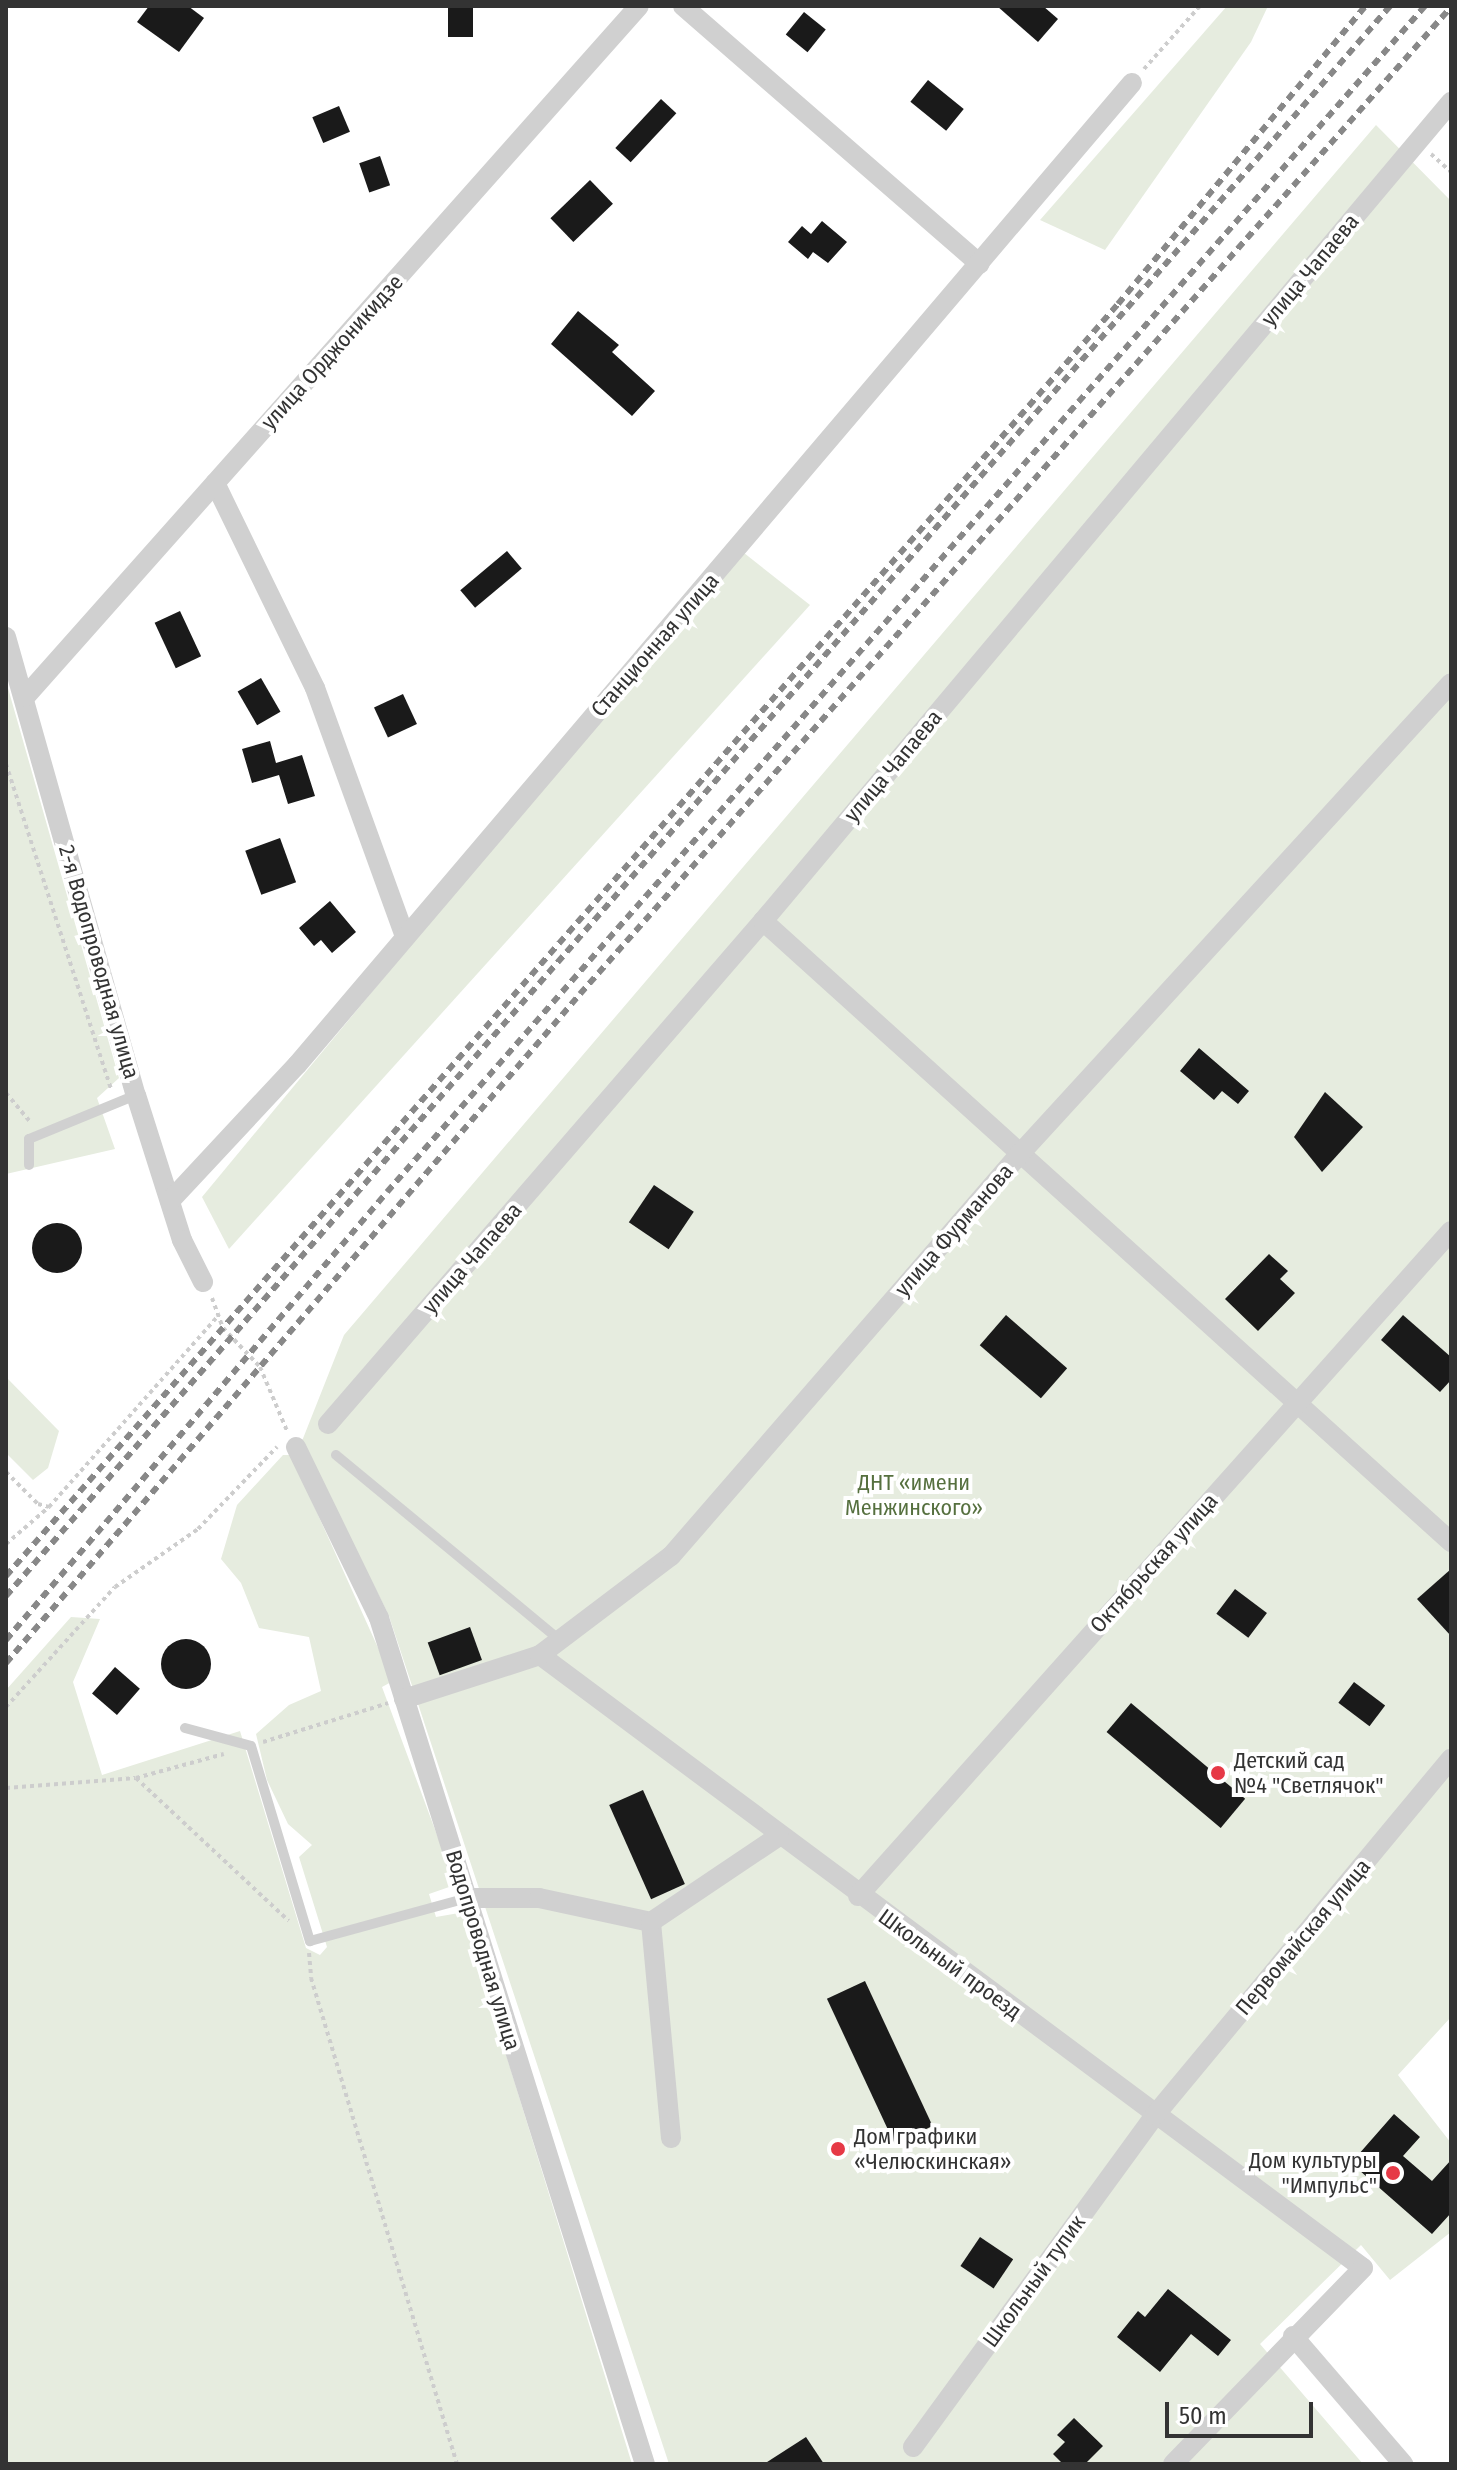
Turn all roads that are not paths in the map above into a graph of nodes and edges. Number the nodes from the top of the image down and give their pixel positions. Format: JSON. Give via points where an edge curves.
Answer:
{"nodes":[{"id":1,"x":639,"y":6,"type":"edge"},
{"id":2,"x":683,"y":6,"type":"edge"},
{"id":3,"x":1132,"y":83,"type":"road end"},
{"id":4,"x":1451,"y":102,"type":"edge"},
{"id":5,"x":980,"y":264,"type":"junction"},
{"id":6,"x":215,"y":483,"type":"junction"},
{"id":7,"x":6,"y":637,"type":"edge"},
{"id":8,"x":1451,"y":683,"type":"edge"},
{"id":9,"x":25,"y":697,"type":"junction"},
{"id":10,"x":763,"y":921,"type":"junction"},
{"id":11,"x":405,"y":937,"type":"junction"},
{"id":12,"x":126,"y":1099,"type":"junction"},
{"id":13,"x":1018,"y":1156,"type":"junction"},
{"id":14,"x":29,"y":1165,"type":"dead end"},
{"id":15,"x":170,"y":1201,"type":"junction"},
{"id":16,"x":1451,"y":1231,"type":"edge"},
{"id":17,"x":203,"y":1282,"type":"road end"},
{"id":18,"x":1297,"y":1403,"type":"junction"},
{"id":19,"x":328,"y":1424,"type":"dead end"},
{"id":20,"x":296,"y":1447,"type":"dead end"},
{"id":21,"x":336,"y":1455,"type":"dead end"},
{"id":22,"x":1451,"y":1542,"type":"edge"},
{"id":23,"x":560,"y":1640,"type":"junction"},
{"id":24,"x":540,"y":1655,"type":"junction"},
{"id":25,"x":404,"y":1699,"type":"junction"},
{"id":26,"x":185,"y":1728,"type":"dead end"},
{"id":27,"x":1451,"y":1759,"type":"edge"},
{"id":28,"x":779,"y":1836,"type":"junction"},
{"id":29,"x":858,"y":1896,"type":"junction"},
{"id":30,"x":467,"y":1898,"type":"junction"},
{"id":31,"x":651,"y":1922,"type":"junction"},
{"id":32,"x":1155,"y":2115,"type":"junction"},
{"id":33,"x":671,"y":2138,"type":"dead end"},
{"id":34,"x":1293,"y":2336,"type":"junction"},
{"id":35,"x":913,"y":2447,"type":"dead end"},
{"id":36,"x":645,"y":2464,"type":"edge"},
{"id":37,"x":1173,"y":2464,"type":"edge"},
{"id":38,"x":1403,"y":2464,"type":"edge"}],
"edges":[{"from":1,"to":6,"type":"street","name":"улица Орджоникидзе"},
{"from":2,"to":5,"type":"street"},
{"from":3,"to":5,"type":"street","name":"Станционная улица"},
{"from":4,"to":10,"type":"street","name":"улица Чапаева"},
{"from":5,"to":11,"type":"street","name":"Станционная улица"},
{"from":6,"to":9,"type":"street","name":"улица Орджоникидзе"},
{"from":6,"to":11,"type":"street","via":[[315,688]]},
{"from":7,"to":9,"type":"street","name":"2-я Водопроводная улица"},
{"from":8,"to":13,"type":"street","name":"улица Фурманова"},
{"from":9,"to":12,"type":"street","name":"2-я Водопроводная улица"},
{"from":10,"to":13,"type":"street"},
{"from":10,"to":19,"type":"street","name":"улица Чапаева"},
{"from":11,"to":15,"type":"street","name":"Станционная улица"},
{"from":12,"to":14,"type":"lane","via":[[29,1139]]},
{"from":12,"to":15,"type":"street","name":"2-я Водопроводная улица"},
{"from":13,"to":18,"type":"street"},
{"from":13,"to":23,"type":"street","name":"улица Фурманова","via":[[671,1556]]},
{"from":15,"to":17,"type":"street","name":"2-я Водопроводная улица"},
{"from":16,"to":18,"type":"street","name":"Октябрьская улица"},
{"from":18,"to":22,"type":"street"},
{"from":18,"to":29,"type":"street","name":"Октябрьская улица"},
{"from":20,"to":25,"type":"street","name":"Водопроводная улица","via":[[379,1618]]},
{"from":21,"to":23,"type":"lane"},
{"from":23,"to":24,"type":"street","name":"улица Фурманова"},
{"from":24,"to":25,"type":"street","name":"улица Фурманова"},
{"from":24,"to":28,"type":"street","name":"Школьный проезд"},
{"from":25,"to":30,"type":"street","name":"Водопроводная улица"},
{"from":26,"to":30,"type":"lane","via":[[251,1746],[310,1941]]},
{"from":27,"to":32,"type":"street","name":"Первомайская улица"},
{"from":28,"to":29,"type":"street","name":"Школьный проезд"},
{"from":28,"to":31,"type":"street"},
{"from":29,"to":32,"type":"street","name":"Школьный проезд"},
{"from":30,"to":31,"type":"street","via":[[539,1898]]},
{"from":30,"to":36,"type":"street","name":"Водопроводная улица"},
{"from":31,"to":33,"type":"street"},
{"from":32,"to":34,"type":"street","name":"Школьный проезд","via":[[1363,2268]]},
{"from":32,"to":35,"type":"street","name":"Школьный тупик"},
{"from":34,"to":37,"type":"street"},
{"from":34,"to":38,"type":"street"}]}
